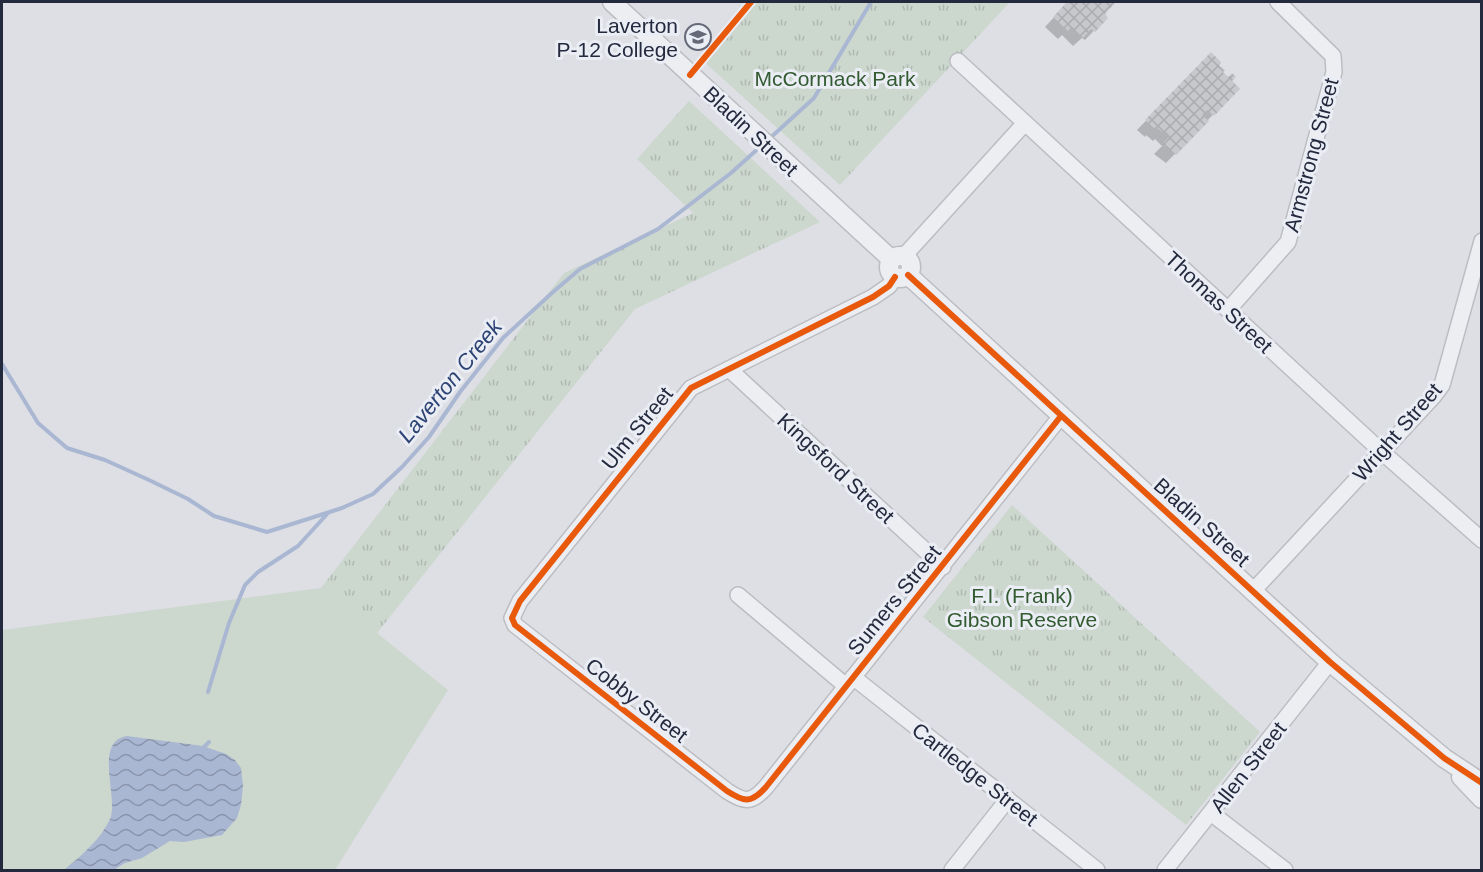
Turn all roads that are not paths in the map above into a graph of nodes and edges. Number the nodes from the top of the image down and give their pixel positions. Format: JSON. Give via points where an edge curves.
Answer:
{"nodes":[{"id":1,"x":612,"y":2,"type":"edge"},
{"id":2,"x":1278,"y":2,"type":"edge"},
{"id":3,"x":958,"y":62,"type":"dead end"},
{"id":4,"x":1025,"y":123,"type":"junction"},
{"id":5,"x":1482,"y":241,"type":"edge"},
{"id":6,"x":900,"y":267,"type":"junction"},
{"id":7,"x":1228,"y":310,"type":"junction"},
{"id":8,"x":729,"y":369,"type":"junction"},
{"id":9,"x":1061,"y":416,"type":"junction"},
{"id":10,"x":1382,"y":452,"type":"junction"},
{"id":11,"x":1482,"y":540,"type":"edge"},
{"id":12,"x":942,"y":567,"type":"junction"},
{"id":13,"x":1253,"y":591,"type":"junction"},
{"id":14,"x":738,"y":595,"type":"dead end"},
{"id":15,"x":512,"y":618,"type":"joint"},
{"id":16,"x":1330,"y":663,"type":"junction"},
{"id":17,"x":849,"y":682,"type":"junction"},
{"id":18,"x":1444,"y":758,"type":"junction"},
{"id":19,"x":1482,"y":783,"type":"edge"},
{"id":20,"x":1008,"y":799,"type":"junction"},
{"id":21,"x":1482,"y":799,"type":"edge"},
{"id":22,"x":749,"y":800,"type":"joint"},
{"id":23,"x":1211,"y":813,"type":"junction"},
{"id":24,"x":952,"y":870,"type":"edge"},
{"id":25,"x":1097,"y":870,"type":"edge"},
{"id":26,"x":1165,"y":870,"type":"edge"},
{"id":27,"x":1285,"y":870,"type":"edge"}],
"edges":[{"from":1,"to":6,"type":"street","name":"Bladin Street"},
{"from":2,"to":7,"type":"street","name":"Armstrong Street","via":[[1333,56],[1334,72],[1288,242]]},
{"from":3,"to":4,"type":"street","name":"Thomas Street"},
{"from":4,"to":6,"type":"street","name":"Ulm Street"},
{"from":4,"to":7,"type":"street","name":"Thomas Street"},
{"from":5,"to":10,"type":"street","name":"Wright Street","via":[[1442,385]]},
{"from":6,"to":8,"type":"street","name":"Ulm Street","via":[[889,286],[873,297]]},
{"from":6,"to":9,"type":"street","name":"Bladin Street"},
{"from":7,"to":10,"type":"street","name":"Thomas Street"},
{"from":8,"to":12,"type":"street","name":"Kingsford Street"},
{"from":8,"to":15,"type":"street","name":"Ulm Street","via":[[691,388],[520,601]]},
{"from":9,"to":12,"type":"street","name":"Sumers Street"},
{"from":9,"to":13,"type":"street","name":"Bladin Street"},
{"from":10,"to":11,"type":"street","name":"Thomas Street"},
{"from":10,"to":13,"type":"street","name":"Wright Street"},
{"from":12,"to":17,"type":"street","name":"Sumers Street"},
{"from":13,"to":16,"type":"street","name":"Bladin Street"},
{"from":14,"to":17,"type":"street","name":"Cartledge Street"},
{"from":15,"to":22,"type":"street","name":"Cobby Street","via":[[521,630],[727,791]]},
{"from":16,"to":18,"type":"street","name":"Bladin Street"},
{"from":16,"to":23,"type":"street","name":"Allen Street"},
{"from":17,"to":20,"type":"street","name":"Cartledge Street"},
{"from":17,"to":22,"type":"street","name":"Sumers Street","via":[[759,796]]},
{"from":18,"to":19,"type":"street","name":"Bladin Street"},
{"from":18,"to":21,"type":"street","name":"Bladin Street"},
{"from":20,"to":24,"type":"street"},
{"from":20,"to":25,"type":"street","name":"Cartledge Street"},
{"from":23,"to":26,"type":"street","name":"Allen Street"},
{"from":23,"to":27,"type":"street"}]}
